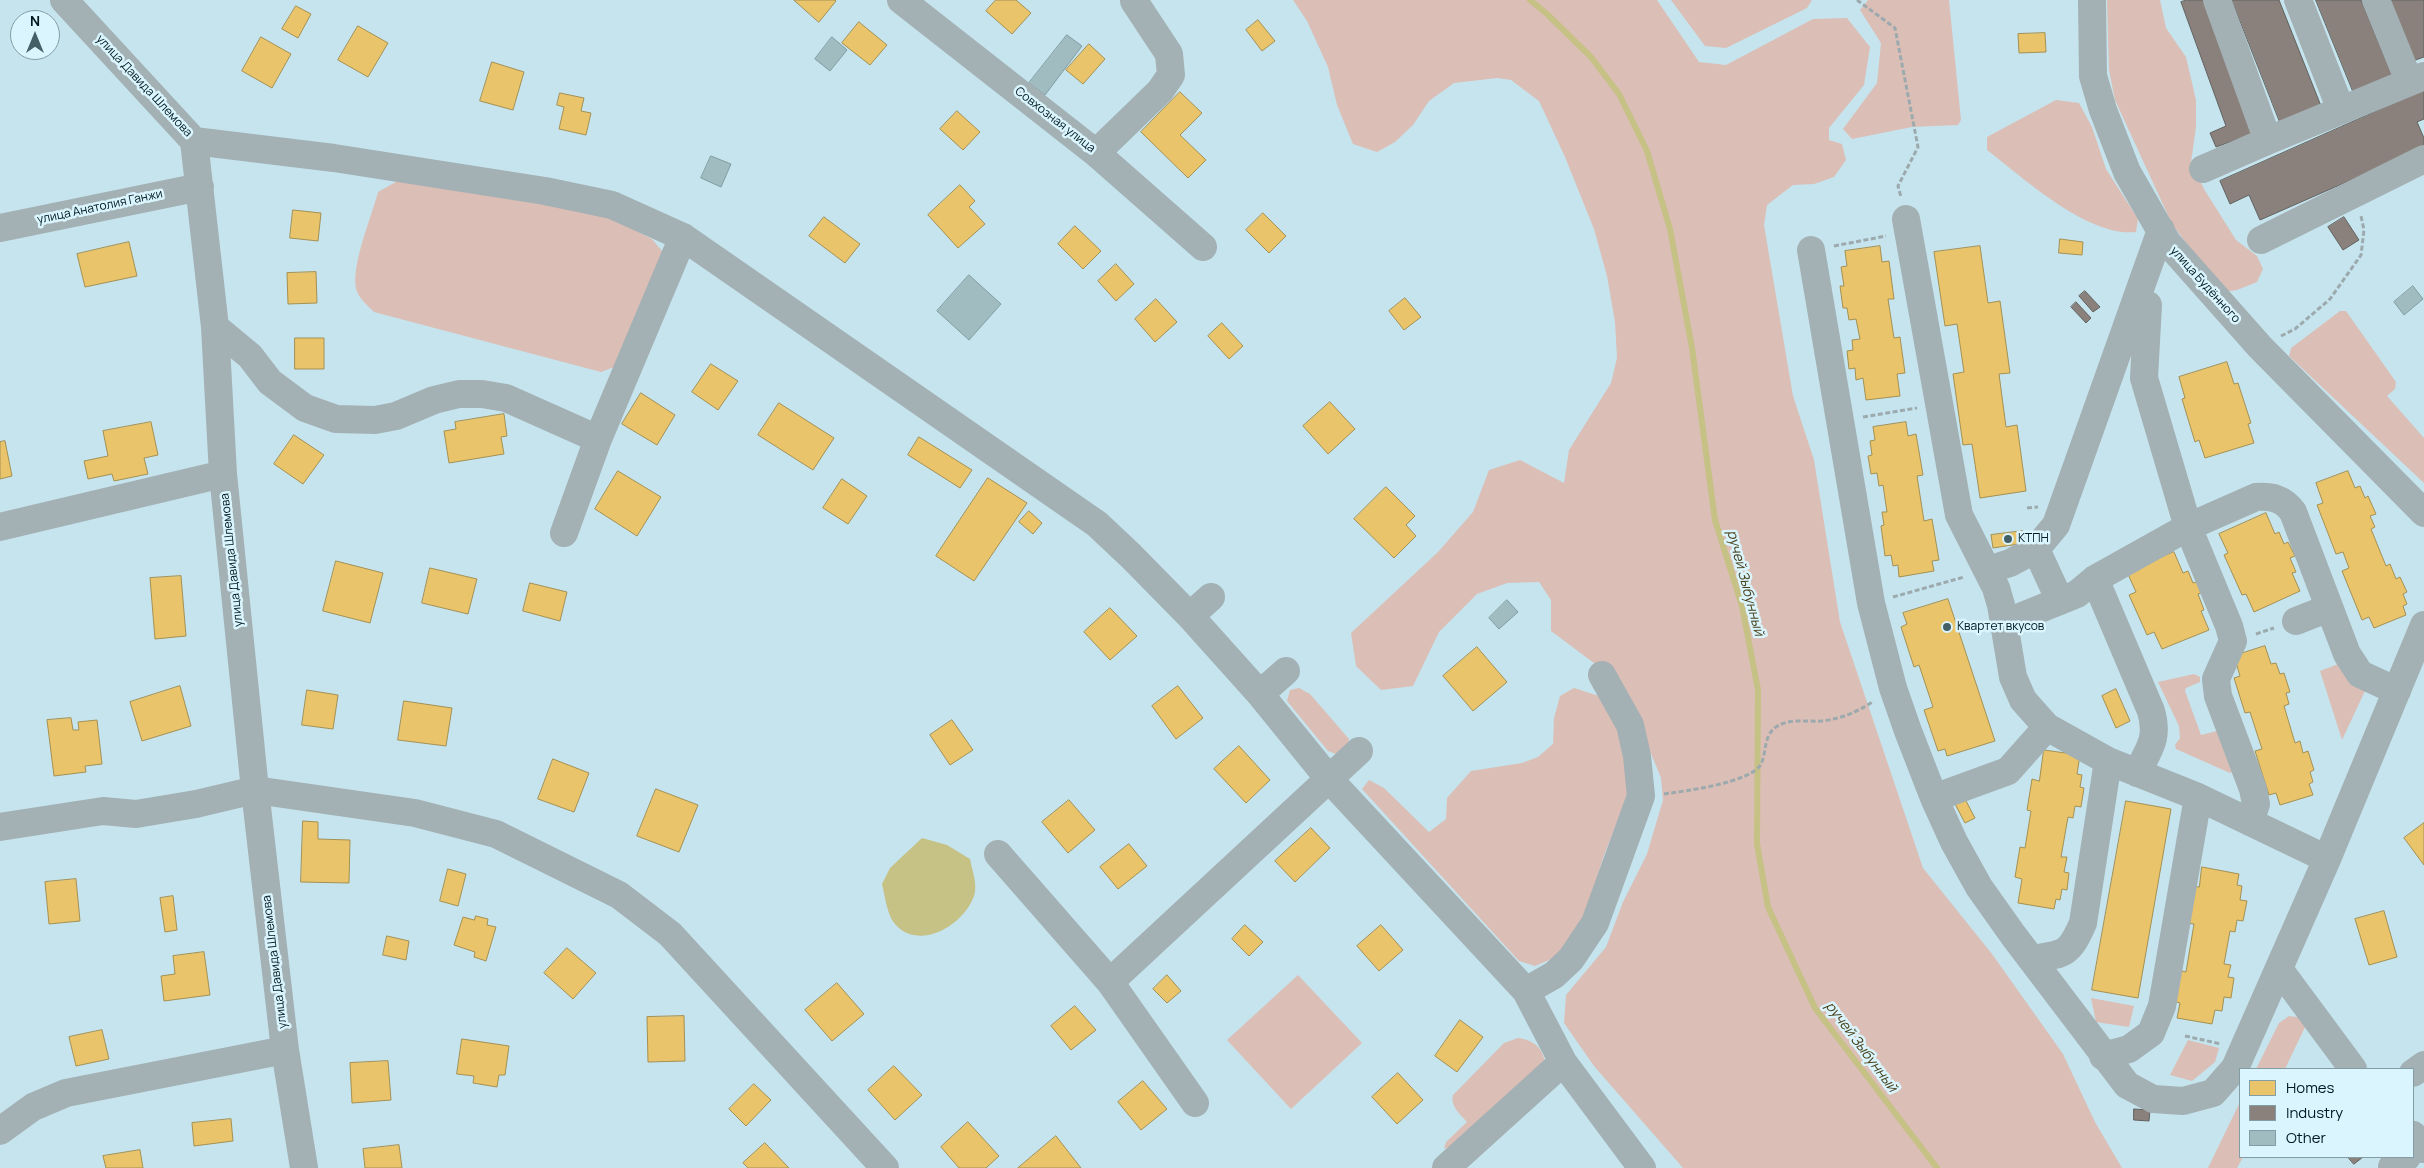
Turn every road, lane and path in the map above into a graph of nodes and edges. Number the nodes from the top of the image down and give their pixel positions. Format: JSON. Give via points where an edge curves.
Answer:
{"nodes":[{"id":1,"x":64,"y":0,"type":"edge"},
{"id":2,"x":900,"y":0,"type":"edge"},
{"id":3,"x":1134,"y":0,"type":"edge"},
{"id":4,"x":1856,"y":0,"type":"edge"},
{"id":5,"x":2092,"y":0,"type":"edge"},
{"id":6,"x":2217,"y":0,"type":"edge"},
{"id":7,"x":2298,"y":0,"type":"edge"},
{"id":8,"x":2376,"y":0,"type":"edge"},
{"id":9,"x":2416,"y":78,"type":"edge"},
{"id":10,"x":2341,"y":110,"type":"junction"},
{"id":11,"x":2274,"y":138,"type":"junction"},
{"id":12,"x":194,"y":141,"type":"junction"},
{"id":13,"x":1096,"y":153,"type":"junction"},
{"id":14,"x":2424,"y":159,"type":"edge"},
{"id":15,"x":2203,"y":169,"type":"dead end"},
{"id":16,"x":200,"y":187,"type":"junction"},
{"id":17,"x":2356,"y":192,"type":"junction"},
{"id":18,"x":1907,"y":225,"type":"junction"},
{"id":19,"x":0,"y":228,"type":"edge"},
{"id":20,"x":2161,"y":230,"type":"junction"},
{"id":21,"x":683,"y":238,"type":"junction"},
{"id":22,"x":2262,"y":240,"type":"dead end"},
{"id":23,"x":1203,"y":247,"type":"dead end"},
{"id":24,"x":1811,"y":250,"type":"joint"},
{"id":25,"x":2137,"y":301,"type":"junction"},
{"id":26,"x":215,"y":327,"type":"junction"},
{"id":27,"x":2260,"y":347,"type":"junction"},
{"id":28,"x":1939,"y":405,"type":"junction"},
{"id":29,"x":1840,"y":420,"type":"junction"},
{"id":30,"x":598,"y":439,"type":"junction"},
{"id":31,"x":223,"y":474,"type":"junction"},
{"id":32,"x":2424,"y":514,"type":"edge"},
{"id":33,"x":0,"y":527,"type":"edge"},
{"id":34,"x":2188,"y":527,"type":"junction"},
{"id":35,"x":564,"y":533,"type":"dead end"},
{"id":36,"x":2036,"y":549,"type":"junction"},
{"id":37,"x":1988,"y":570,"type":"junction"},
{"id":38,"x":2095,"y":579,"type":"junction"},
{"id":39,"x":1211,"y":597,"type":"dead end"},
{"id":40,"x":2060,"y":601,"type":"junction"},
{"id":41,"x":1871,"y":603,"type":"junction"},
{"id":42,"x":2329,"y":608,"type":"junction"},
{"id":43,"x":1190,"y":616,"type":"junction"},
{"id":44,"x":2296,"y":621,"type":"dead end"},
{"id":45,"x":2005,"y":623,"type":"junction"},
{"id":46,"x":2424,"y":625,"type":"edge"},
{"id":47,"x":1286,"y":671,"type":"dead end"},
{"id":48,"x":1602,"y":675,"type":"dead end"},
{"id":49,"x":2397,"y":691,"type":"junction"},
{"id":50,"x":1260,"y":694,"type":"junction"},
{"id":51,"x":1855,"y":714,"type":"dead end"},
{"id":52,"x":2047,"y":727,"type":"junction"},
{"id":53,"x":1359,"y":751,"type":"dead end"},
{"id":54,"x":2108,"y":761,"type":"junction"},
{"id":55,"x":2137,"y":773,"type":"junction"},
{"id":56,"x":1329,"y":779,"type":"junction"},
{"id":57,"x":255,"y":790,"type":"junction"},
{"id":58,"x":1641,"y":796,"type":"junction"},
{"id":59,"x":1934,"y":798,"type":"junction"},
{"id":60,"x":2198,"y":798,"type":"junction"},
{"id":61,"x":2250,"y":822,"type":"junction"},
{"id":62,"x":0,"y":827,"type":"edge"},
{"id":63,"x":998,"y":854,"type":"dead end"},
{"id":64,"x":2327,"y":859,"type":"junction"},
{"id":65,"x":2032,"y":959,"type":"junction"},
{"id":66,"x":2279,"y":969,"type":"junction"},
{"id":67,"x":1110,"y":982,"type":"junction"},
{"id":68,"x":1526,"y":991,"type":"junction"},
{"id":69,"x":2185,"y":1036,"type":"dead end"},
{"id":70,"x":2244,"y":1049,"type":"junction"},
{"id":71,"x":285,"y":1050,"type":"junction"},
{"id":72,"x":2103,"y":1056,"type":"junction"},
{"id":73,"x":1563,"y":1062,"type":"junction"},
{"id":74,"x":2351,"y":1068,"type":"edge"},
{"id":75,"x":1195,"y":1103,"type":"dead end"},
{"id":76,"x":0,"y":1132,"type":"edge"},
{"id":77,"x":2404,"y":1158,"type":"edge"},
{"id":78,"x":304,"y":1168,"type":"edge"},
{"id":79,"x":885,"y":1168,"type":"edge"},
{"id":80,"x":1446,"y":1168,"type":"edge"},
{"id":81,"x":1642,"y":1168,"type":"edge"},
{"id":82,"x":2392,"y":1168,"type":"edge"}],
"edges":[{"from":1,"to":12,"type":"street","name":"улица Давида Шлемова"},
{"from":2,"to":13,"type":"street","name":"Совхозная улица"},
{"from":3,"to":13,"type":"street","via":[[1169,54],[1171,74],[1160,91]]},
{"from":4,"to":18,"type":"path","via":[[1895,28],[1918,148],[1898,186]]},
{"from":5,"to":20,"type":"street","name":"улица Будённого","via":[[2093,76],[2103,110],[2127,172]]},
{"from":6,"to":11,"type":"street","via":[[2264,130]]},
{"from":7,"to":10,"type":"street"},
{"from":8,"to":9,"type":"street"},
{"from":9,"to":10,"type":"street"},
{"from":10,"to":11,"type":"street"},
{"from":11,"to":15,"type":"street"},
{"from":12,"to":16,"type":"street","name":"улица Давида Шлемова"},
{"from":12,"to":21,"type":"street","via":[[362,162],[545,191],[612,206]]},
{"from":13,"to":23,"type":"street","name":"Совхозная улица"},
{"from":14,"to":17,"type":"street"},
{"from":16,"to":19,"type":"street","name":"улица Анатолия Ганжи"},
{"from":16,"to":26,"type":"street","name":"улица Давида Шлемова"},
{"from":17,"to":22,"type":"street"},
{"from":17,"to":27,"type":"path","via":[[2364,230],[2361,255],[2330,299],[2295,329]]},
{"from":18,"to":24,"type":"path"},
{"from":18,"to":28,"type":"street"},
{"from":20,"to":25,"type":"street"},
{"from":20,"to":27,"type":"street","name":"улица Будённого","via":[[2167,242]]},
{"from":21,"to":30,"type":"street"},
{"from":21,"to":43,"type":"street","via":[[1097,524]]},
{"from":24,"to":29,"type":"street"},
{"from":25,"to":34,"type":"street","via":[[2148,305],[2144,378]]},
{"from":25,"to":36,"type":"street","via":[[2056,526]]},
{"from":26,"to":30,"type":"street","via":[[250,356],[270,382],[305,408],[336,419],[375,420],[396,416],[434,400],[459,394],[482,394],[506,398]]},
{"from":26,"to":31,"type":"street","name":"улица Давида Шлемова"},
{"from":27,"to":32,"type":"street","name":"улица Будённого"},
{"from":28,"to":29,"type":"path"},
{"from":28,"to":37,"type":"street","via":[[1960,515]]},
{"from":29,"to":41,"type":"street"},
{"from":30,"to":35,"type":"street"},
{"from":31,"to":33,"type":"street"},
{"from":31,"to":57,"type":"street","name":"улица Давида Шлемова"},
{"from":34,"to":38,"type":"street"},
{"from":34,"to":42,"type":"street","via":[[2256,497],[2268,496],[2287,504],[2293,512]]},
{"from":34,"to":61,"type":"street","via":[[2233,641],[2216,679],[2218,696],[2253,789],[2256,804]]},
{"from":36,"to":37,"type":"street"},
{"from":36,"to":40,"type":"street"},
{"from":37,"to":41,"type":"path"},
{"from":37,"to":45,"type":"street"},
{"from":38,"to":40,"type":"street","via":[[2077,594]]},
{"from":38,"to":55,"type":"street","via":[[2156,727],[2155,737]]},
{"from":39,"to":43,"type":"street"},
{"from":40,"to":45,"type":"street"},
{"from":41,"to":59,"type":"street","via":[[1893,688]]},
{"from":42,"to":44,"type":"street"},
{"from":42,"to":49,"type":"street","via":[[2347,654],[2360,674]]},
{"from":43,"to":50,"type":"street"},
{"from":45,"to":52,"type":"street","via":[[2013,676],[2023,700]]},
{"from":46,"to":49,"type":"street"},
{"from":47,"to":50,"type":"street"},
{"from":48,"to":58,"type":"street","via":[[1630,725]]},
{"from":49,"to":64,"type":"street"},
{"from":50,"to":56,"type":"street"},
{"from":51,"to":58,"type":"path","via":[[1822,721],[1788,722],[1775,728],[1766,741],[1760,766],[1752,773],[1685,791]]},
{"from":52,"to":54,"type":"street"},
{"from":52,"to":59,"type":"street","via":[[2008,771]]},
{"from":53,"to":56,"type":"street"},
{"from":54,"to":55,"type":"street"},
{"from":54,"to":65,"type":"street","via":[[2083,923],[2073,945],[2058,955]]},
{"from":55,"to":60,"type":"street"},
{"from":56,"to":67,"type":"street"},
{"from":56,"to":68,"type":"street"},
{"from":57,"to":62,"type":"street","via":[[136,814],[103,811]]},
{"from":57,"to":71,"type":"street","name":"улица Давида Шлемова"},
{"from":57,"to":79,"type":"street","via":[[415,814],[496,834],[619,895],[670,934]]},
{"from":58,"to":68,"type":"street","via":[[1594,923],[1572,959],[1554,975]]},
{"from":59,"to":65,"type":"street","via":[[1980,887]]},
{"from":60,"to":61,"type":"street"},
{"from":60,"to":72,"type":"street","via":[[2162,1006],[2151,1033],[2129,1049]]},
{"from":61,"to":64,"type":"street"},
{"from":63,"to":67,"type":"street"},
{"from":64,"to":66,"type":"street"},
{"from":65,"to":72,"type":"street"},
{"from":66,"to":70,"type":"street"},
{"from":66,"to":74,"type":"street"},
{"from":67,"to":75,"type":"street"},
{"from":68,"to":73,"type":"street"},
{"from":69,"to":70,"type":"path"},
{"from":70,"to":72,"type":"street","via":[[2235,1068],[2212,1094],[2183,1101],[2153,1099],[2127,1085]]},
{"from":71,"to":76,"type":"street","via":[[66,1093],[33,1107]]},
{"from":71,"to":78,"type":"street","name":"улица Давида Шлемова"},
{"from":73,"to":80,"type":"street"},
{"from":73,"to":81,"type":"street"},
{"from":77,"to":82,"type":"street"}]}
